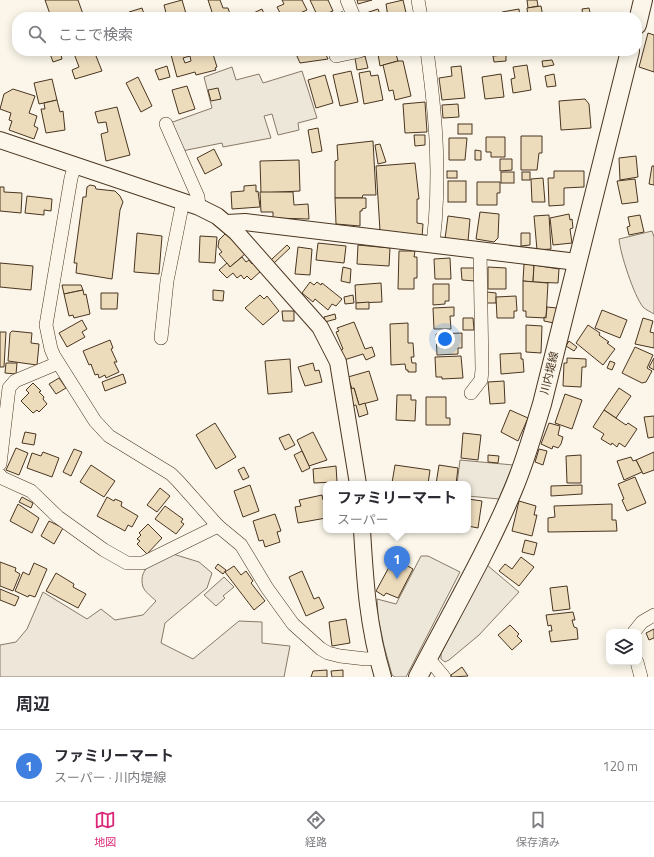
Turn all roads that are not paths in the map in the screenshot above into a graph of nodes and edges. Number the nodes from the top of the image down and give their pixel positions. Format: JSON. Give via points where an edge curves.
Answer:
{"nodes":[{"id":1,"x":347,"y":0,"type":"edge"},
{"id":2,"x":418,"y":0,"type":"edge"},
{"id":3,"x":643,"y":0,"type":"edge"},
{"id":4,"x":352,"y":12,"type":"edge"},
{"id":5,"x":420,"y":12,"type":"edge"},
{"id":6,"x":640,"y":12,"type":"edge"},
{"id":7,"x":428,"y":56,"type":"edge"},
{"id":8,"x":629,"y":56,"type":"edge"},
{"id":9,"x":166,"y":124,"type":"dead end"},
{"id":10,"x":0,"y":140,"type":"edge"},
{"id":11,"x":75,"y":165,"type":"junction"},
{"id":12,"x":183,"y":201,"type":"junction"},
{"id":13,"x":198,"y":208,"type":"junction"},
{"id":14,"x":227,"y":223,"type":"junction"},
{"id":15,"x":433,"y":244,"type":"junction"},
{"id":16,"x":480,"y":250,"type":"junction"},
{"id":17,"x":577,"y":262,"type":"junction"},
{"id":18,"x":161,"y":338,"type":"dead end"},
{"id":19,"x":58,"y":363,"type":"junction"},
{"id":20,"x":471,"y":393,"type":"dead end"},
{"id":21,"x":0,"y":464,"type":"edge"},
{"id":22,"x":0,"y":476,"type":"edge"},
{"id":23,"x":358,"y":481,"type":"edge"},
{"id":24,"x":218,"y":526,"type":"junction"},
{"id":25,"x":362,"y":533,"type":"edge"},
{"id":26,"x":654,"y":614,"type":"edge"},
{"id":27,"x":636,"y":629,"type":"edge"},
{"id":28,"x":377,"y":658,"type":"junction"},
{"id":29,"x":427,"y":660,"type":"junction"},
{"id":30,"x":638,"y":665,"type":"edge"},
{"id":31,"x":383,"y":677,"type":"edge"},
{"id":32,"x":418,"y":677,"type":"edge"},
{"id":33,"x":444,"y":677,"type":"edge"},
{"id":34,"x":641,"y":677,"type":"edge"}],
"edges":[{"from":1,"to":4,"type":"street"},
{"from":2,"to":5,"type":"street"},
{"from":3,"to":6,"type":"main road"},
{"from":7,"to":15,"type":"street","via":[[438,165]]},
{"from":8,"to":17,"type":"main road","name":"川内堤線"},
{"from":9,"to":13,"type":"street","via":[[198,197]]},
{"from":10,"to":11,"type":"street"},
{"from":11,"to":12,"type":"street"},
{"from":11,"to":19,"type":"street","via":[[68,192],[47,319],[51,349]]},
{"from":12,"to":13,"type":"street"},
{"from":12,"to":18,"type":"street","via":[[168,281]]},
{"from":13,"to":14,"type":"street"},
{"from":14,"to":15,"type":"street","via":[[245,222]]},
{"from":14,"to":23,"type":"street","via":[[320,327],[330,342],[338,362]]},
{"from":15,"to":16,"type":"street"},
{"from":16,"to":17,"type":"street"},
{"from":16,"to":20,"type":"street","via":[[482,370],[481,380]]},
{"from":17,"to":29,"type":"main road","name":"川内堤線","via":[[542,404],[525,461],[495,529]]},
{"from":19,"to":21,"type":"street","via":[[15,381],[9,388]]},
{"from":19,"to":24,"type":"street","via":[[100,427],[171,474]]},
{"from":22,"to":24,"type":"street","via":[[31,492],[58,517],[127,563],[143,563]]},
{"from":24,"to":28,"type":"street","via":[[241,545],[293,624],[321,649],[336,655]]},
{"from":25,"to":28,"type":"street","via":[[369,617]]},
{"from":26,"to":27,"type":"street"},
{"from":28,"to":31,"type":"street"},
{"from":29,"to":32,"type":"main road","name":"川内堤線"},
{"from":29,"to":33,"type":"street"},
{"from":30,"to":34,"type":"street"}]}
